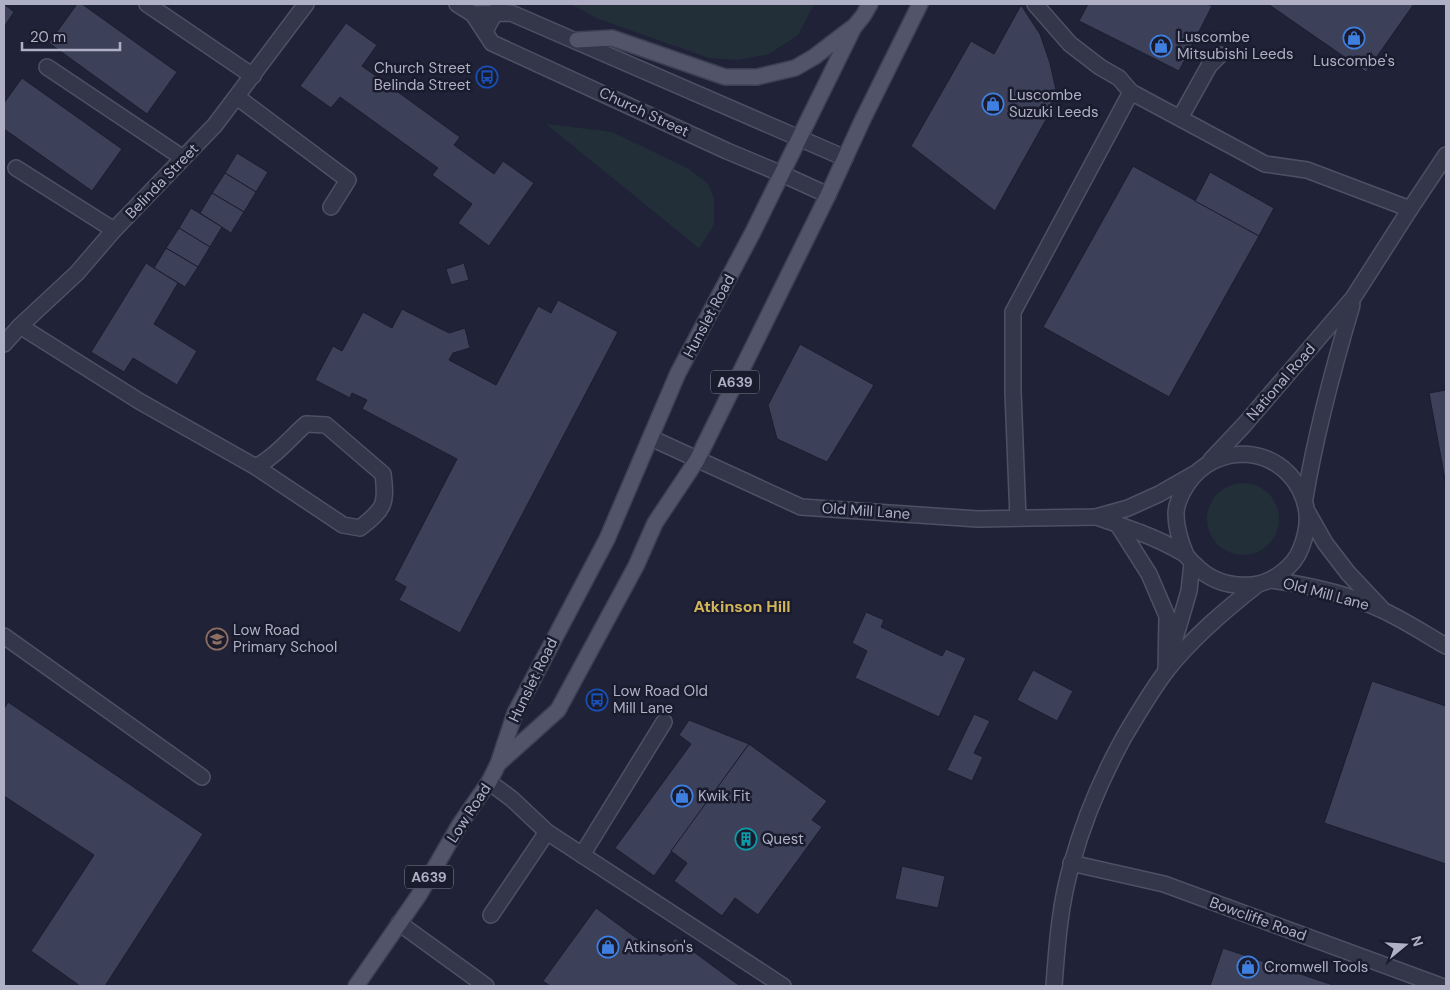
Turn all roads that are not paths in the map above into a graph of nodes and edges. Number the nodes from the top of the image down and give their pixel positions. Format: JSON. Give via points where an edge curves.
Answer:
{"nodes":[{"id":1,"x":147,"y":4,"type":"edge"},
{"id":2,"x":306,"y":4,"type":"edge"},
{"id":3,"x":457,"y":4,"type":"edge"},
{"id":4,"x":870,"y":4,"type":"edge"},
{"id":5,"x":920,"y":4,"type":"edge"},
{"id":6,"x":1035,"y":4,"type":"edge"},
{"id":7,"x":497,"y":8,"type":"edge"},
{"id":8,"x":473,"y":14,"type":"junction"},
{"id":9,"x":854,"y":27,"type":"junction"},
{"id":10,"x":485,"y":31,"type":"junction"},
{"id":11,"x":576,"y":40,"type":"junction"},
{"id":12,"x":1220,"y":55,"type":"dead end"},
{"id":13,"x":47,"y":67,"type":"dead end"},
{"id":14,"x":253,"y":76,"type":"junction"},
{"id":15,"x":1132,"y":92,"type":"junction"},
{"id":16,"x":237,"y":97,"type":"junction"},
{"id":17,"x":1180,"y":118,"type":"junction"},
{"id":18,"x":800,"y":138,"type":"junction"},
{"id":19,"x":1446,"y":155,"type":"edge"},
{"id":20,"x":183,"y":158,"type":"junction"},
{"id":21,"x":845,"y":158,"type":"junction"},
{"id":22,"x":16,"y":168,"type":"dead end"},
{"id":23,"x":782,"y":174,"type":"junction"},
{"id":24,"x":828,"y":195,"type":"junction"},
{"id":25,"x":331,"y":207,"type":"dead end"},
{"id":26,"x":1410,"y":209,"type":"junction"},
{"id":27,"x":114,"y":230,"type":"junction"},
{"id":28,"x":1353,"y":298,"type":"junction"},
{"id":29,"x":20,"y":326,"type":"junction"},
{"id":30,"x":4,"y":344,"type":"edge"},
{"id":31,"x":651,"y":438,"type":"junction"},
{"id":32,"x":696,"y":460,"type":"junction"},
{"id":33,"x":1207,"y":463,"type":"junction"},
{"id":34,"x":256,"y":467,"type":"junction"},
{"id":35,"x":1194,"y":474,"type":"junction"},
{"id":36,"x":1306,"y":506,"type":"junction"},
{"id":37,"x":1096,"y":517,"type":"junction"},
{"id":38,"x":1018,"y":518,"type":"junction"},
{"id":39,"x":1118,"y":525,"type":"junction"},
{"id":40,"x":1189,"y":559,"type":"junction"},
{"id":41,"x":1264,"y":582,"type":"junction"},
{"id":42,"x":1382,"y":610,"type":"junction"},
{"id":43,"x":4,"y":636,"type":"edge"},
{"id":44,"x":1446,"y":646,"type":"edge"},
{"id":45,"x":1166,"y":671,"type":"junction"},
{"id":46,"x":664,"y":722,"type":"dead end"},
{"id":47,"x":498,"y":764,"type":"junction"},
{"id":48,"x":202,"y":777,"type":"dead end"},
{"id":49,"x":488,"y":782,"type":"junction"},
{"id":50,"x":547,"y":832,"type":"junction"},
{"id":51,"x":582,"y":855,"type":"junction"},
{"id":52,"x":1071,"y":864,"type":"junction"},
{"id":53,"x":491,"y":915,"type":"dead end"},
{"id":54,"x":399,"y":923,"type":"junction"},
{"id":55,"x":356,"y":986,"type":"edge"},
{"id":56,"x":486,"y":986,"type":"edge"},
{"id":57,"x":783,"y":986,"type":"edge"},
{"id":58,"x":1054,"y":986,"type":"edge"},
{"id":59,"x":1441,"y":986,"type":"edge"}],
"edges":[{"from":1,"to":14,"type":"street"},
{"from":2,"to":14,"type":"street","name":"Belinda Street"},
{"from":3,"to":8,"type":"street","name":"Church Street"},
{"from":4,"to":9,"type":"main road","name":"Hunslet Road","number":"A639"},
{"from":5,"to":21,"type":"main road","name":"Hunslet Road","number":"A639"},
{"from":6,"to":15,"type":"street","via":[[1070,44],[1100,68],[1119,78]]},
{"from":7,"to":8,"type":"street"},
{"from":7,"to":10,"type":"street"},
{"from":7,"to":11,"type":"street"},
{"from":8,"to":10,"type":"street","name":"Church Street"},
{"from":9,"to":11,"type":"main road","via":[[795,68],[757,77],[725,77],[612,38]]},
{"from":9,"to":18,"type":"main road","name":"Hunslet Road","number":"A639"},
{"from":10,"to":23,"type":"street","name":"Church Street","via":[[492,42]]},
{"from":11,"to":18,"type":"street"},
{"from":12,"to":17,"type":"street","via":[[1208,66]]},
{"from":13,"to":20,"type":"street"},
{"from":14,"to":16,"type":"street","name":"Belinda Street"},
{"from":15,"to":17,"type":"street"},
{"from":15,"to":38,"type":"street","via":[[1013,312]]},
{"from":16,"to":20,"type":"street","name":"Belinda Street"},
{"from":16,"to":25,"type":"street","via":[[348,180]]},
{"from":17,"to":26,"type":"street","via":[[1265,164],[1307,170]]},
{"from":18,"to":21,"type":"street"},
{"from":18,"to":23,"type":"main road","name":"Hunslet Road","number":"A639"},
{"from":19,"to":26,"type":"street","name":"National Road"},
{"from":20,"to":27,"type":"street","name":"Belinda Street"},
{"from":21,"to":24,"type":"main road","name":"Hunslet Road","number":"A639"},
{"from":22,"to":27,"type":"street"},
{"from":23,"to":24,"type":"street","name":"Church Street"},
{"from":23,"to":31,"type":"main road","name":"Hunslet Road","number":"A639","via":[[678,373]]},
{"from":24,"to":32,"type":"main road","name":"Hunslet Road","number":"A639"},
{"from":26,"to":28,"type":"street","name":"National Road"},
{"from":27,"to":29,"type":"street","name":"Belinda Street","via":[[77,273]]},
{"from":28,"to":33,"type":"street","name":"National Road","via":[[1244,425]]},
{"from":28,"to":36,"type":"street","name":"National Road","via":[[1317,429]]},
{"from":29,"to":30,"type":"street","name":"Belinda Street"},
{"from":29,"to":34,"type":"street","via":[[139,401]]},
{"from":31,"to":32,"type":"street","name":"Old Mill Lane"},
{"from":31,"to":47,"type":"main road","name":"Hunslet Road","number":"A639","via":[[607,539],[515,713]]},
{"from":32,"to":38,"type":"street","name":"Old Mill Lane","via":[[801,507],[978,519]]},
{"from":32,"to":47,"type":"main road","name":"Hunslet Road","number":"A639","via":[[656,523],[558,710]]},
{"from":33,"to":35,"type":"street"},
{"from":33,"to":36,"type":"street","via":[[1226,456],[1264,457],[1282,467],[1295,481]]},
{"from":34,"to":34,"type":"street","via":[[272,458],[306,424],[326,425],[383,474],[386,495],[378,514],[360,528],[343,526]]},
{"from":35,"to":37,"type":"street","name":"Old Mill Lane","via":[[1128,508]]},
{"from":35,"to":40,"type":"street","via":[[1182,492],[1176,513],[1177,535]]},
{"from":36,"to":41,"type":"street","via":[[1307,533],[1300,552],[1287,568]]},
{"from":36,"to":42,"type":"street","name":"Old Mill Lane","via":[[1331,551]]},
{"from":37,"to":38,"type":"street","name":"Old Mill Lane"},
{"from":37,"to":39,"type":"street","name":"Old Mill Lane"},
{"from":39,"to":40,"type":"street","name":"Old Mill Lane","via":[[1142,533]]},
{"from":39,"to":45,"type":"street","via":[[1149,574],[1167,616]]},
{"from":40,"to":41,"type":"street","via":[[1206,575],[1222,583],[1240,586]]},
{"from":40,"to":45,"type":"street","via":[[1189,591]]},
{"from":41,"to":42,"type":"street","name":"Old Mill Lane","via":[[1319,589]]},
{"from":41,"to":45,"type":"street","via":[[1227,608]]},
{"from":42,"to":44,"type":"street","name":"Old Mill Lane"},
{"from":43,"to":48,"type":"street"},
{"from":45,"to":52,"type":"street","via":[[1137,714],[1104,775]]},
{"from":46,"to":51,"type":"street"},
{"from":47,"to":49,"type":"main road","name":"Low Road","number":"A639"},
{"from":49,"to":50,"type":"street","via":[[512,799]]},
{"from":49,"to":54,"type":"main road","name":"Low Road","number":"A639"},
{"from":50,"to":51,"type":"street"},
{"from":50,"to":53,"type":"street"},
{"from":51,"to":57,"type":"street"},
{"from":52,"to":58,"type":"street","via":[[1062,907]]},
{"from":52,"to":59,"type":"street","name":"Bowcliffe Road","via":[[1164,884]]},
{"from":54,"to":55,"type":"main road","name":"Low Road","number":"A639"},
{"from":54,"to":56,"type":"street"}]}
